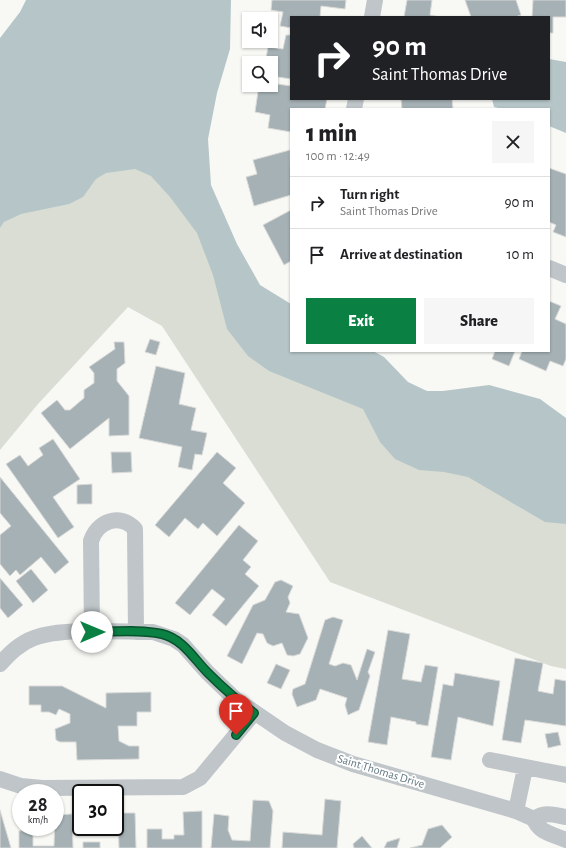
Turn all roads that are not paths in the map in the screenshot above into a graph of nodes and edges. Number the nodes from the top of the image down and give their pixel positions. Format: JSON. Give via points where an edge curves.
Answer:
{"nodes":[{"id":1,"x":375,"y":0,"type":"edge"},
{"id":2,"x":372,"y":16,"type":"edge"},
{"id":3,"x":550,"y":268,"type":"edge"},
{"id":4,"x":566,"y":275,"type":"edge"},
{"id":5,"x":92,"y":632,"type":"junction"},
{"id":6,"x":136,"y":632,"type":"junction"},
{"id":7,"x":0,"y":664,"type":"edge"},
{"id":8,"x":254,"y":713,"type":"junction"},
{"id":9,"x":490,"y":760,"type":"dead end"},
{"id":10,"x":525,"y":768,"type":"junction"},
{"id":11,"x":566,"y":775,"type":"edge"},
{"id":12,"x":0,"y":779,"type":"edge"},
{"id":13,"x":516,"y":811,"type":"junction"},
{"id":14,"x":564,"y":817,"type":"edge"},
{"id":15,"x":534,"y":819,"type":"junction"},
{"id":16,"x":561,"y":838,"type":"edge"}],
"edges":[{"from":1,"to":2,"type":"street"},
{"from":3,"to":4,"type":"street"},
{"from":5,"to":6,"type":"street","name":"Saint Thomas Drive"},
{"from":5,"to":6,"type":"street","via":[[93,535],[101,525],[116,520],[135,529]]},
{"from":5,"to":7,"type":"street","name":"Saint Thomas Drive","via":[[53,633],[34,638],[16,648]]},
{"from":6,"to":8,"type":"street","name":"Saint Thomas Drive","via":[[153,632],[174,638],[235,699]]},
{"from":8,"to":12,"type":"street","via":[[200,778],[183,787],[42,788],[21,786]]},
{"from":8,"to":13,"type":"street","name":"Saint Thomas Drive","via":[[317,750],[353,764]]},
{"from":9,"to":10,"type":"street"},
{"from":10,"to":11,"type":"street"},
{"from":10,"to":13,"type":"street"},
{"from":13,"to":15,"type":"street","name":"Saint Thomas Drive"},
{"from":14,"to":15,"type":"street","via":[[546,813]]},
{"from":14,"to":16,"type":"street"},
{"from":15,"to":16,"type":"street","name":"Saint Thomas Drive","via":[[542,831]]}]}
